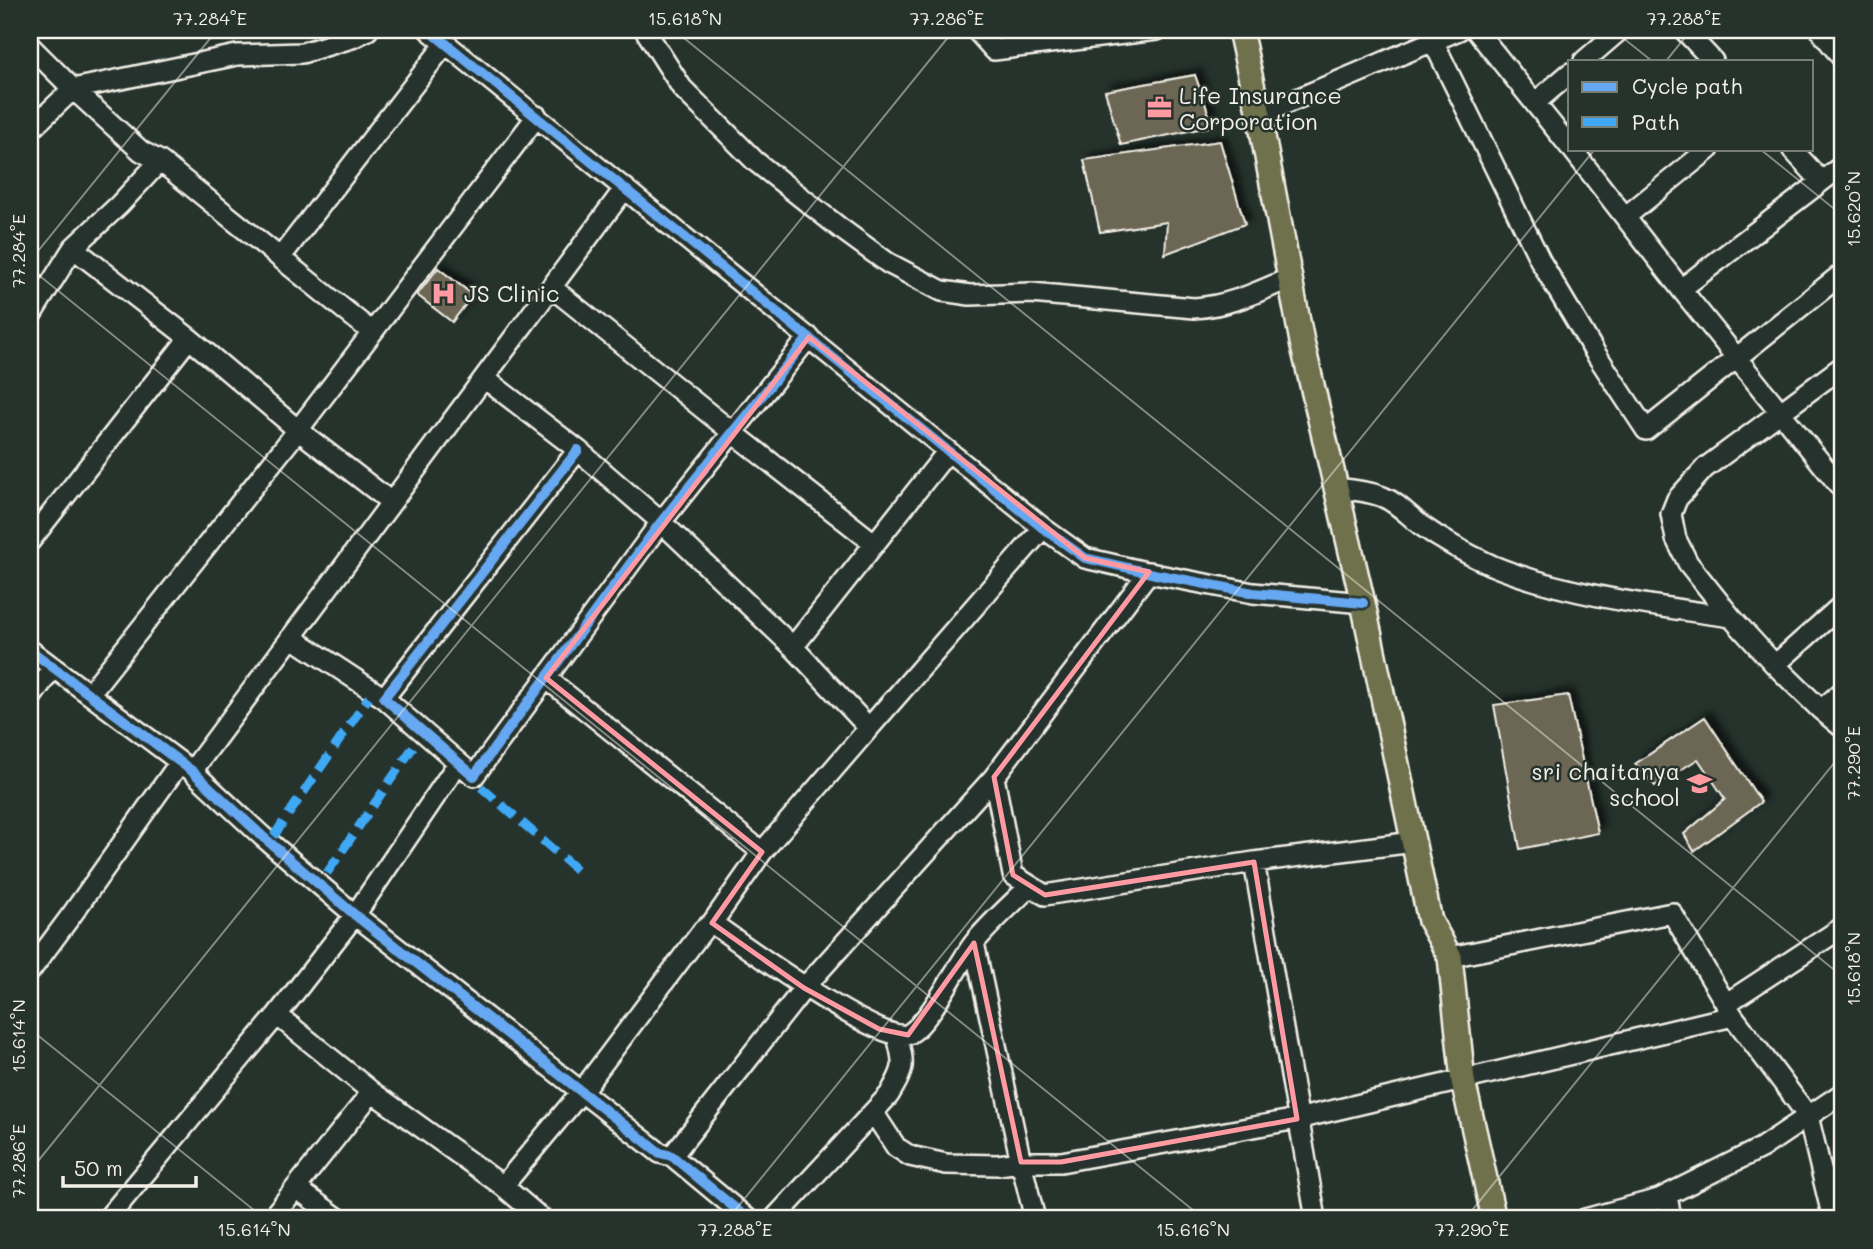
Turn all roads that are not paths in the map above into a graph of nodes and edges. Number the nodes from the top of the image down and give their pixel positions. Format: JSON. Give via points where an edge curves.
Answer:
{"nodes":[{"id":1,"x":368,"y":30,"type":"edge"},
{"id":2,"x":429,"y":30,"type":"edge"},
{"id":3,"x":645,"y":30,"type":"edge"},
{"id":4,"x":976,"y":30,"type":"edge"},
{"id":5,"x":1157,"y":30,"type":"edge"},
{"id":6,"x":1240,"y":30,"type":"edge"},
{"id":7,"x":1459,"y":30,"type":"edge"},
{"id":8,"x":1476,"y":30,"type":"edge"},
{"id":9,"x":1620,"y":30,"type":"edge"},
{"id":10,"x":1684,"y":30,"type":"edge"},
{"id":11,"x":1820,"y":30,"type":"edge"},
{"id":12,"x":1433,"y":41,"type":"junction"},
{"id":13,"x":446,"y":43,"type":"junction"},
{"id":14,"x":30,"y":46,"type":"edge"},
{"id":15,"x":1842,"y":54,"type":"edge"},
{"id":16,"x":1585,"y":60,"type":"edge"},
{"id":17,"x":1712,"y":60,"type":"edge"},
{"id":18,"x":1568,"y":75,"type":"edge"},
{"id":19,"x":73,"y":89,"type":"junction"},
{"id":20,"x":1536,"y":103,"type":"junction"},
{"id":21,"x":1259,"y":116,"type":"junction"},
{"id":22,"x":537,"y":117,"type":"junction"},
{"id":23,"x":30,"y":130,"type":"edge"},
{"id":24,"x":1568,"y":144,"type":"edge"},
{"id":25,"x":1573,"y":150,"type":"edge"},
{"id":26,"x":1708,"y":150,"type":"edge"},
{"id":27,"x":1793,"y":150,"type":"edge"},
{"id":28,"x":160,"y":161,"type":"junction"},
{"id":29,"x":1843,"y":164,"type":"edge"},
{"id":30,"x":1821,"y":181,"type":"junction"},
{"id":31,"x":625,"y":188,"type":"junction"},
{"id":32,"x":1625,"y":217,"type":"junction"},
{"id":33,"x":73,"y":248,"type":"junction"},
{"id":34,"x":280,"y":258,"type":"junction"},
{"id":35,"x":1843,"y":273,"type":"edge"},
{"id":36,"x":1290,"y":278,"type":"junction"},
{"id":37,"x":551,"y":287,"type":"junction"},
{"id":38,"x":1681,"y":289,"type":"junction"},
{"id":39,"x":30,"y":317,"type":"edge"},
{"id":40,"x":372,"y":332,"type":"junction"},
{"id":41,"x":809,"y":337,"type":"junction"},
{"id":42,"x":189,"y":338,"type":"junction"},
{"id":43,"x":1736,"y":357,"type":"junction"},
{"id":44,"x":1843,"y":366,"type":"edge"},
{"id":45,"x":484,"y":378,"type":"junction"},
{"id":46,"x":1781,"y":412,"type":"junction"},
{"id":47,"x":298,"y":430,"type":"junction"},
{"id":48,"x":732,"y":432,"type":"junction"},
{"id":49,"x":578,"y":450,"type":"junction"},
{"id":50,"x":948,"y":450,"type":"junction"},
{"id":51,"x":1336,"y":488,"type":"junction"},
{"id":52,"x":1843,"y":491,"type":"edge"},
{"id":53,"x":391,"y":502,"type":"junction"},
{"id":54,"x":661,"y":522,"type":"junction"},
{"id":55,"x":1043,"y":528,"type":"junction"},
{"id":56,"x":30,"y":541,"type":"edge"},
{"id":57,"x":875,"y":544,"type":"junction"},
{"id":58,"x":1149,"y":572,"type":"junction"},
{"id":59,"x":1363,"y":603,"type":"junction"},
{"id":60,"x":1843,"y":604,"type":"edge"},
{"id":61,"x":1731,"y":617,"type":"junction"},
{"id":62,"x":291,"y":637,"type":"junction"},
{"id":63,"x":793,"y":647,"type":"junction"},
{"id":64,"x":30,"y":650,"type":"edge"},
{"id":65,"x":1775,"y":665,"type":"junction"},
{"id":66,"x":53,"y":667,"type":"junction"},
{"id":67,"x":546,"y":678,"type":"junction"},
{"id":68,"x":1843,"y":691,"type":"edge"},
{"id":69,"x":89,"y":694,"type":"junction"},
{"id":70,"x":384,"y":698,"type":"junction"},
{"id":71,"x":30,"y":699,"type":"edge"},
{"id":72,"x":1821,"y":710,"type":"junction"},
{"id":73,"x":869,"y":728,"type":"junction"},
{"id":74,"x":1843,"y":728,"type":"edge"},
{"id":75,"x":458,"y":763,"type":"junction"},
{"id":76,"x":186,"y":766,"type":"junction"},
{"id":77,"x":993,"y":778,"type":"junction"},
{"id":78,"x":1414,"y":842,"type":"junction"},
{"id":79,"x":762,"y":852,"type":"junction"},
{"id":80,"x":1254,"y":862,"type":"junction"},
{"id":81,"x":1030,"y":886,"type":"junction"},
{"id":82,"x":355,"y":915,"type":"junction"},
{"id":83,"x":712,"y":923,"type":"junction"},
{"id":84,"x":1843,"y":927,"type":"edge"},
{"id":85,"x":974,"y":943,"type":"junction"},
{"id":86,"x":1450,"y":957,"type":"junction"},
{"id":87,"x":30,"y":971,"type":"edge"},
{"id":88,"x":804,"y":988,"type":"junction"},
{"id":89,"x":1730,"y":1009,"type":"junction"},
{"id":90,"x":277,"y":1015,"type":"junction"},
{"id":91,"x":897,"y":1036,"type":"junction"},
{"id":92,"x":1464,"y":1081,"type":"junction"},
{"id":93,"x":582,"y":1091,"type":"junction"},
{"id":94,"x":372,"y":1092,"type":"junction"},
{"id":95,"x":1843,"y":1093,"type":"edge"},
{"id":96,"x":873,"y":1112,"type":"junction"},
{"id":97,"x":1808,"y":1116,"type":"junction"},
{"id":98,"x":1297,"y":1119,"type":"junction"},
{"id":99,"x":672,"y":1156,"type":"junction"},
{"id":100,"x":1021,"y":1162,"type":"junction"},
{"id":101,"x":503,"y":1186,"type":"junction"},
{"id":102,"x":296,"y":1188,"type":"junction"},
{"id":103,"x":1667,"y":1195,"type":"junction"},
{"id":104,"x":30,"y":1211,"type":"edge"},
{"id":105,"x":43,"y":1219,"type":"edge"},
{"id":106,"x":107,"y":1219,"type":"edge"},
{"id":107,"x":271,"y":1219,"type":"edge"},
{"id":108,"x":339,"y":1219,"type":"edge"},
{"id":109,"x":542,"y":1219,"type":"edge"},
{"id":110,"x":748,"y":1219,"type":"edge"},
{"id":111,"x":774,"y":1219,"type":"edge"},
{"id":112,"x":1035,"y":1219,"type":"edge"},
{"id":113,"x":1316,"y":1219,"type":"edge"},
{"id":114,"x":1494,"y":1219,"type":"edge"},
{"id":115,"x":1585,"y":1219,"type":"edge"},
{"id":116,"x":1671,"y":1219,"type":"edge"},
{"id":117,"x":1833,"y":1219,"type":"edge"}],
"edges":[{"from":1,"to":19,"type":"street","via":[[302,53],[237,55]]},
{"from":2,"to":13,"type":"street"},
{"from":3,"to":36,"type":"street","via":[[682,88],[755,162],[888,263],[942,291],[1031,293],[1194,308],[1242,299]]},
{"from":4,"to":5,"type":"street","via":[[995,50]]},
{"from":6,"to":21,"type":"main road"},
{"from":7,"to":12,"type":"street"},
{"from":8,"to":20,"type":"street"},
{"from":9,"to":16,"type":"street"},
{"from":10,"to":17,"type":"street"},
{"from":11,"to":15,"type":"street"},
{"from":12,"to":21,"type":"street"},
{"from":12,"to":43,"type":"street","via":[[1541,262],[1646,430]]},
{"from":13,"to":22,"type":"street"},
{"from":13,"to":34,"type":"street"},
{"from":14,"to":19,"type":"street"},
{"from":18,"to":20,"type":"street"},
{"from":19,"to":23,"type":"street"},
{"from":19,"to":28,"type":"street","via":[[141,151]]},
{"from":20,"to":24,"type":"street"},
{"from":21,"to":36,"type":"main road"},
{"from":22,"to":31,"type":"street"},
{"from":22,"to":40,"type":"street"},
{"from":25,"to":32,"type":"street"},
{"from":26,"to":32,"type":"street"},
{"from":27,"to":30,"type":"street"},
{"from":28,"to":33,"type":"street"},
{"from":28,"to":34,"type":"street"},
{"from":29,"to":30,"type":"street"},
{"from":30,"to":38,"type":"street"},
{"from":31,"to":37,"type":"street"},
{"from":31,"to":41,"type":"street"},
{"from":32,"to":38,"type":"street"},
{"from":33,"to":39,"type":"street"},
{"from":33,"to":42,"type":"street"},
{"from":34,"to":40,"type":"street"},
{"from":35,"to":43,"type":"street"},
{"from":36,"to":51,"type":"main road"},
{"from":37,"to":45,"type":"street"},
{"from":37,"to":48,"type":"street"},
{"from":38,"to":43,"type":"street"},
{"from":40,"to":47,"type":"street"},
{"from":41,"to":48,"type":"street"},
{"from":41,"to":50,"type":"street"},
{"from":42,"to":47,"type":"street"},
{"from":42,"to":56,"type":"street"},
{"from":43,"to":46,"type":"street"},
{"from":44,"to":46,"type":"street"},
{"from":45,"to":49,"type":"street"},
{"from":45,"to":53,"type":"street"},
{"from":46,"to":52,"type":"street"},
{"from":46,"to":61,"type":"street","via":[[1705,468],[1676,499],[1671,514],[1688,563]]},
{"from":47,"to":53,"type":"street"},
{"from":47,"to":69,"type":"street"},
{"from":48,"to":54,"type":"street"},
{"from":48,"to":57,"type":"street"},
{"from":49,"to":54,"type":"street"},
{"from":49,"to":70,"type":"street"},
{"from":50,"to":55,"type":"street"},
{"from":50,"to":57,"type":"street"},
{"from":51,"to":59,"type":"main road"},
{"from":51,"to":61,"type":"street","via":[[1386,498],[1448,543],[1492,565],[1552,585]]},
{"from":53,"to":62,"type":"street"},
{"from":54,"to":63,"type":"street"},
{"from":54,"to":67,"type":"street"},
{"from":55,"to":58,"type":"street","via":[[1085,558]]},
{"from":55,"to":73,"type":"street"},
{"from":57,"to":63,"type":"street"},
{"from":58,"to":59,"type":"street","via":[[1254,593]]},
{"from":58,"to":77,"type":"street"},
{"from":59,"to":78,"type":"main road"},
{"from":60,"to":65,"type":"street"},
{"from":61,"to":65,"type":"street"},
{"from":62,"to":70,"type":"street"},
{"from":62,"to":76,"type":"street"},
{"from":63,"to":73,"type":"street"},
{"from":64,"to":66,"type":"street"},
{"from":65,"to":72,"type":"street"},
{"from":66,"to":69,"type":"street"},
{"from":66,"to":71,"type":"street"},
{"from":67,"to":75,"type":"street","via":[[474,776]]},
{"from":67,"to":79,"type":"street"},
{"from":68,"to":72,"type":"street"},
{"from":69,"to":76,"type":"street"},
{"from":70,"to":75,"type":"street"},
{"from":72,"to":74,"type":"street"},
{"from":73,"to":79,"type":"street"},
{"from":75,"to":82,"type":"street"},
{"from":76,"to":82,"type":"street"},
{"from":76,"to":87,"type":"street"},
{"from":77,"to":81,"type":"street","via":[[1013,875]]},
{"from":77,"to":88,"type":"street"},
{"from":78,"to":80,"type":"street"},
{"from":78,"to":86,"type":"main road","via":[[1430,920]]},
{"from":79,"to":83,"type":"street"},
{"from":80,"to":81,"type":"street","via":[[1045,895]]},
{"from":80,"to":98,"type":"street"},
{"from":81,"to":85,"type":"street"},
{"from":82,"to":90,"type":"street"},
{"from":82,"to":93,"type":"street"},
{"from":83,"to":88,"type":"street"},
{"from":83,"to":93,"type":"street"},
{"from":84,"to":89,"type":"street"},
{"from":85,"to":91,"type":"street","via":[[923,1021],[908,1035]]},
{"from":85,"to":100,"type":"street"},
{"from":86,"to":89,"type":"street","via":[[1672,913]]},
{"from":86,"to":92,"type":"main road"},
{"from":88,"to":91,"type":"street"},
{"from":88,"to":99,"type":"street"},
{"from":89,"to":92,"type":"street"},
{"from":89,"to":97,"type":"street"},
{"from":90,"to":94,"type":"street"},
{"from":90,"to":106,"type":"street"},
{"from":91,"to":96,"type":"street","via":[[903,1060],[900,1075]]},
{"from":92,"to":98,"type":"street"},
{"from":92,"to":114,"type":"main road"},
{"from":93,"to":99,"type":"street","via":[[660,1153]]},
{"from":93,"to":101,"type":"street"},
{"from":94,"to":101,"type":"street"},
{"from":94,"to":102,"type":"street"},
{"from":95,"to":97,"type":"street"},
{"from":96,"to":100,"type":"street","via":[[896,1147],[910,1156],[946,1164]]},
{"from":96,"to":111,"type":"street"},
{"from":97,"to":103,"type":"street","via":[[1761,1148]]},
{"from":97,"to":117,"type":"street"},
{"from":98,"to":100,"type":"street","via":[[1061,1162]]},
{"from":98,"to":113,"type":"street"},
{"from":99,"to":110,"type":"street"},
{"from":100,"to":112,"type":"street"},
{"from":101,"to":109,"type":"street"},
{"from":102,"to":107,"type":"street"},
{"from":102,"to":108,"type":"street"},
{"from":103,"to":115,"type":"street"},
{"from":103,"to":116,"type":"street"},
{"from":104,"to":105,"type":"street"}]}
